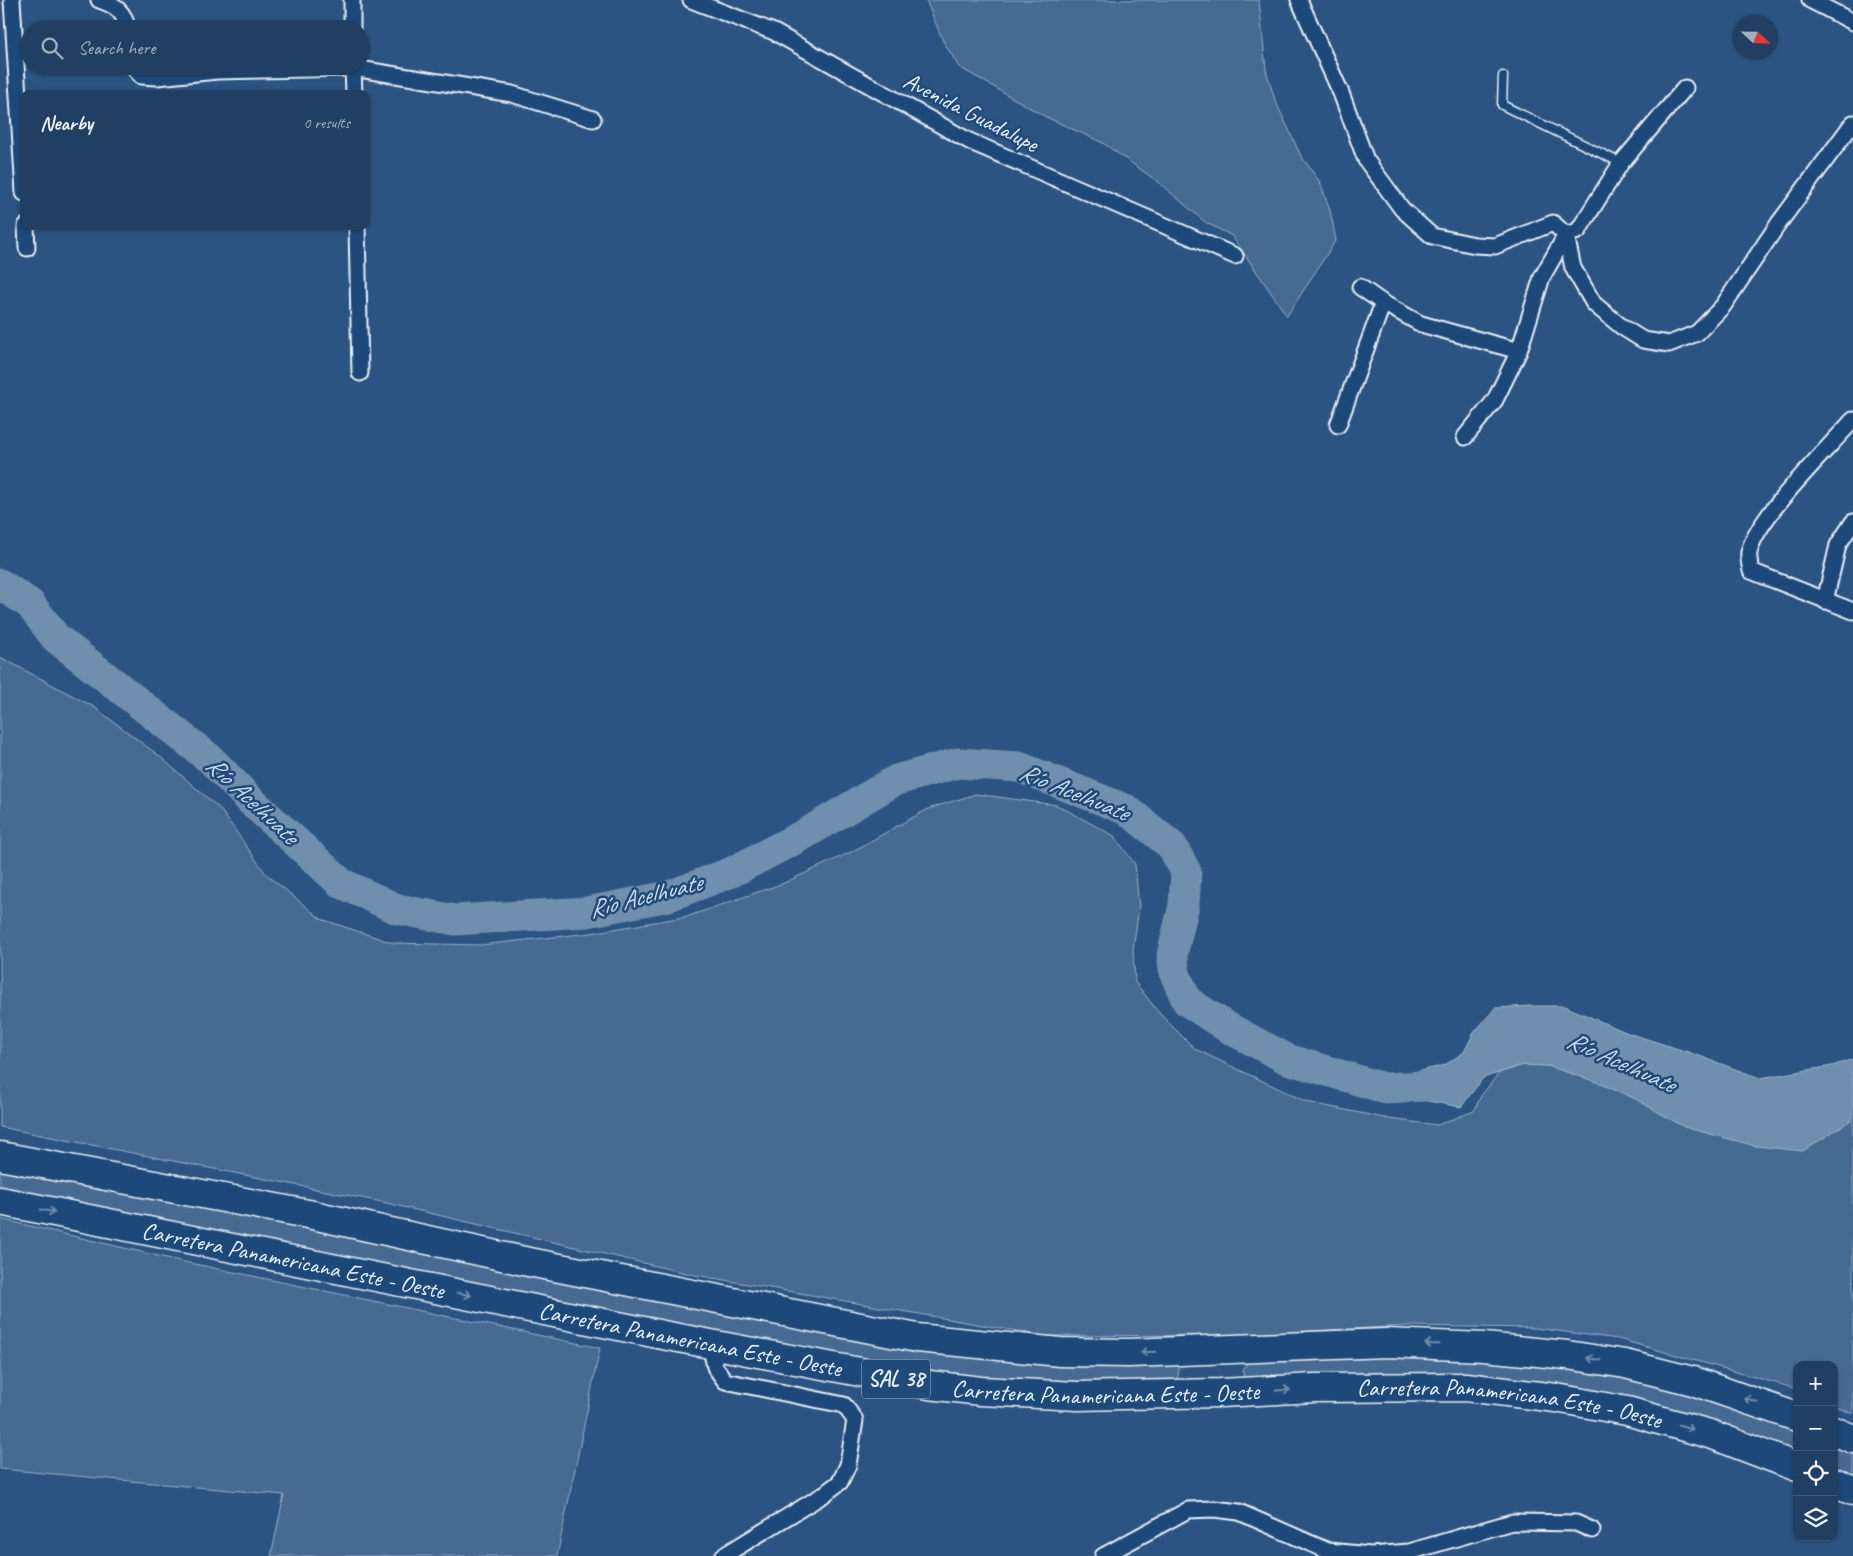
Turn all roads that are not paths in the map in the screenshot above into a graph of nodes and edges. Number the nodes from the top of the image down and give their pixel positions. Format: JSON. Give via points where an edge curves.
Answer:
{"nodes":[{"id":1,"x":12,"y":0,"type":"edge"},
{"id":2,"x":98,"y":0,"type":"edge"},
{"id":3,"x":352,"y":0,"type":"edge"},
{"id":4,"x":691,"y":0,"type":"edge"},
{"id":5,"x":1299,"y":0,"type":"edge"},
{"id":6,"x":1810,"y":0,"type":"edge"},
{"id":7,"x":126,"y":20,"type":"edge"},
{"id":8,"x":352,"y":20,"type":"edge"},
{"id":9,"x":1853,"y":22,"type":"edge"},
{"id":10,"x":370,"y":70,"type":"edge"},
{"id":11,"x":140,"y":75,"type":"edge"},
{"id":12,"x":177,"y":75,"type":"edge"},
{"id":13,"x":353,"y":75,"type":"edge"},
{"id":14,"x":1503,"y":76,"type":"dead end"},
{"id":15,"x":1685,"y":88,"type":"dead end"},
{"id":16,"x":354,"y":90,"type":"edge"},
{"id":17,"x":593,"y":119,"type":"dead end"},
{"id":18,"x":1853,"y":123,"type":"edge"},
{"id":19,"x":20,"y":129,"type":"edge"},
{"id":20,"x":1621,"y":163,"type":"junction"},
{"id":21,"x":26,"y":230,"type":"edge"},
{"id":22,"x":357,"y":230,"type":"edge"},
{"id":23,"x":1566,"y":236,"type":"junction"},
{"id":24,"x":27,"y":248,"type":"dead end"},
{"id":25,"x":1235,"y":256,"type":"dead end"},
{"id":26,"x":1360,"y":287,"type":"dead end"},
{"id":27,"x":1383,"y":303,"type":"junction"},
{"id":28,"x":1519,"y":351,"type":"junction"},
{"id":29,"x":360,"y":373,"type":"dead end"},
{"id":30,"x":1853,"y":420,"type":"edge"},
{"id":31,"x":1338,"y":425,"type":"dead end"},
{"id":32,"x":1465,"y":437,"type":"dead end"},
{"id":33,"x":1853,"y":522,"type":"edge"},
{"id":34,"x":1825,"y":601,"type":"junction"},
{"id":35,"x":1853,"y":611,"type":"edge"},
{"id":36,"x":0,"y":1156,"type":"edge"},
{"id":37,"x":0,"y":1201,"type":"edge"},
{"id":38,"x":710,"y":1344,"type":"junction"},
{"id":39,"x":1250,"y":1348,"type":"junction"},
{"id":40,"x":1176,"y":1352,"type":"junction"},
{"id":41,"x":1251,"y":1392,"type":"junction"},
{"id":42,"x":1181,"y":1394,"type":"junction"},
{"id":43,"x":1793,"y":1416,"type":"edge"},
{"id":44,"x":1838,"y":1433,"type":"edge"},
{"id":45,"x":1853,"y":1439,"type":"edge"},
{"id":46,"x":1793,"y":1465,"type":"edge"},
{"id":47,"x":1838,"y":1485,"type":"edge"},
{"id":48,"x":1853,"y":1492,"type":"edge"},
{"id":49,"x":1592,"y":1530,"type":"dead end"},
{"id":50,"x":723,"y":1556,"type":"edge"},
{"id":51,"x":1103,"y":1556,"type":"edge"}],
"edges":[{"from":1,"to":19,"type":"street"},
{"from":2,"to":7,"type":"street","via":[[114,5]]},
{"from":3,"to":8,"type":"street"},
{"from":4,"to":25,"type":"street","name":"Avenida Guadalupe","via":[[774,32],[969,141]]},
{"from":5,"to":23,"type":"street","via":[[1341,93],[1366,160],[1402,209],[1432,236],[1495,246],[1553,222]]},
{"from":6,"to":9,"type":"street"},
{"from":10,"to":17,"type":"street","via":[[512,94]]},
{"from":11,"to":12,"type":"street"},
{"from":13,"to":16,"type":"street"},
{"from":14,"to":20,"type":"lane","via":[[1502,105]]},
{"from":15,"to":20,"type":"street"},
{"from":18,"to":23,"type":"street","via":[[1723,306],[1697,333],[1669,344],[1644,340],[1622,327],[1594,304],[1573,268]]},
{"from":20,"to":23,"type":"street","via":[[1578,231]]},
{"from":21,"to":24,"type":"street"},
{"from":22,"to":29,"type":"street"},
{"from":23,"to":28,"type":"street","via":[[1542,277]]},
{"from":26,"to":27,"type":"street"},
{"from":27,"to":28,"type":"street","via":[[1421,324]]},
{"from":27,"to":31,"type":"street"},
{"from":28,"to":32,"type":"street","via":[[1495,400]]},
{"from":30,"to":34,"type":"street","via":[[1784,497],[1755,535],[1749,553],[1750,571]]},
{"from":33,"to":34,"type":"street","via":[[1838,545]]},
{"from":34,"to":35,"type":"street"},
{"from":40,"to":36,"type":"highway","name":"Carretera Panamericana Este - Oeste","number":"SAL 38","one_way":true,"via":[[1060,1352],[917,1338],[524,1261],[308,1214]]},
{"from":37,"to":38,"type":"highway","name":"Carretera Panamericana Este - Oeste","number":"SAL 38","one_way":true},
{"from":38,"to":42,"type":"highway","name":"Carretera Panamericana Este - Oeste","number":"SAL 38","via":[[860,1373],[981,1391],[1077,1396]]},
{"from":38,"to":50,"type":"street","via":[[715,1367],[725,1381],[844,1405],[856,1420],[848,1464],[840,1482]]},
{"from":39,"to":40,"type":"highway","name":"Carretera Panamericana Este - Oeste","number":"SAL 38"},
{"from":39,"to":41,"type":"highway","via":[[1238,1354],[1231,1371],[1238,1386]]},
{"from":43,"to":39,"type":"highway","name":"Carretera Panamericana Este - Oeste","number":"SAL 38","one_way":true,"via":[[1693,1380],[1566,1354],[1386,1343]]},
{"from":40,"to":42,"type":"highway","via":[[1190,1369],[1190,1378]]},
{"from":41,"to":42,"type":"highway","name":"Carretera Panamericana Este - Oeste","number":"SAL 38"},
{"from":41,"to":46,"type":"highway","name":"Carretera Panamericana Este - Oeste","number":"SAL 38","one_way":true,"via":[[1457,1387],[1520,1393],[1663,1420]]},
{"from":44,"to":45,"type":"highway"},
{"from":47,"to":48,"type":"highway"},
{"from":49,"to":51,"type":"street","via":[[1576,1523],[1512,1522],[1409,1552],[1371,1555],[1328,1551],[1239,1512],[1188,1510]]}]}
